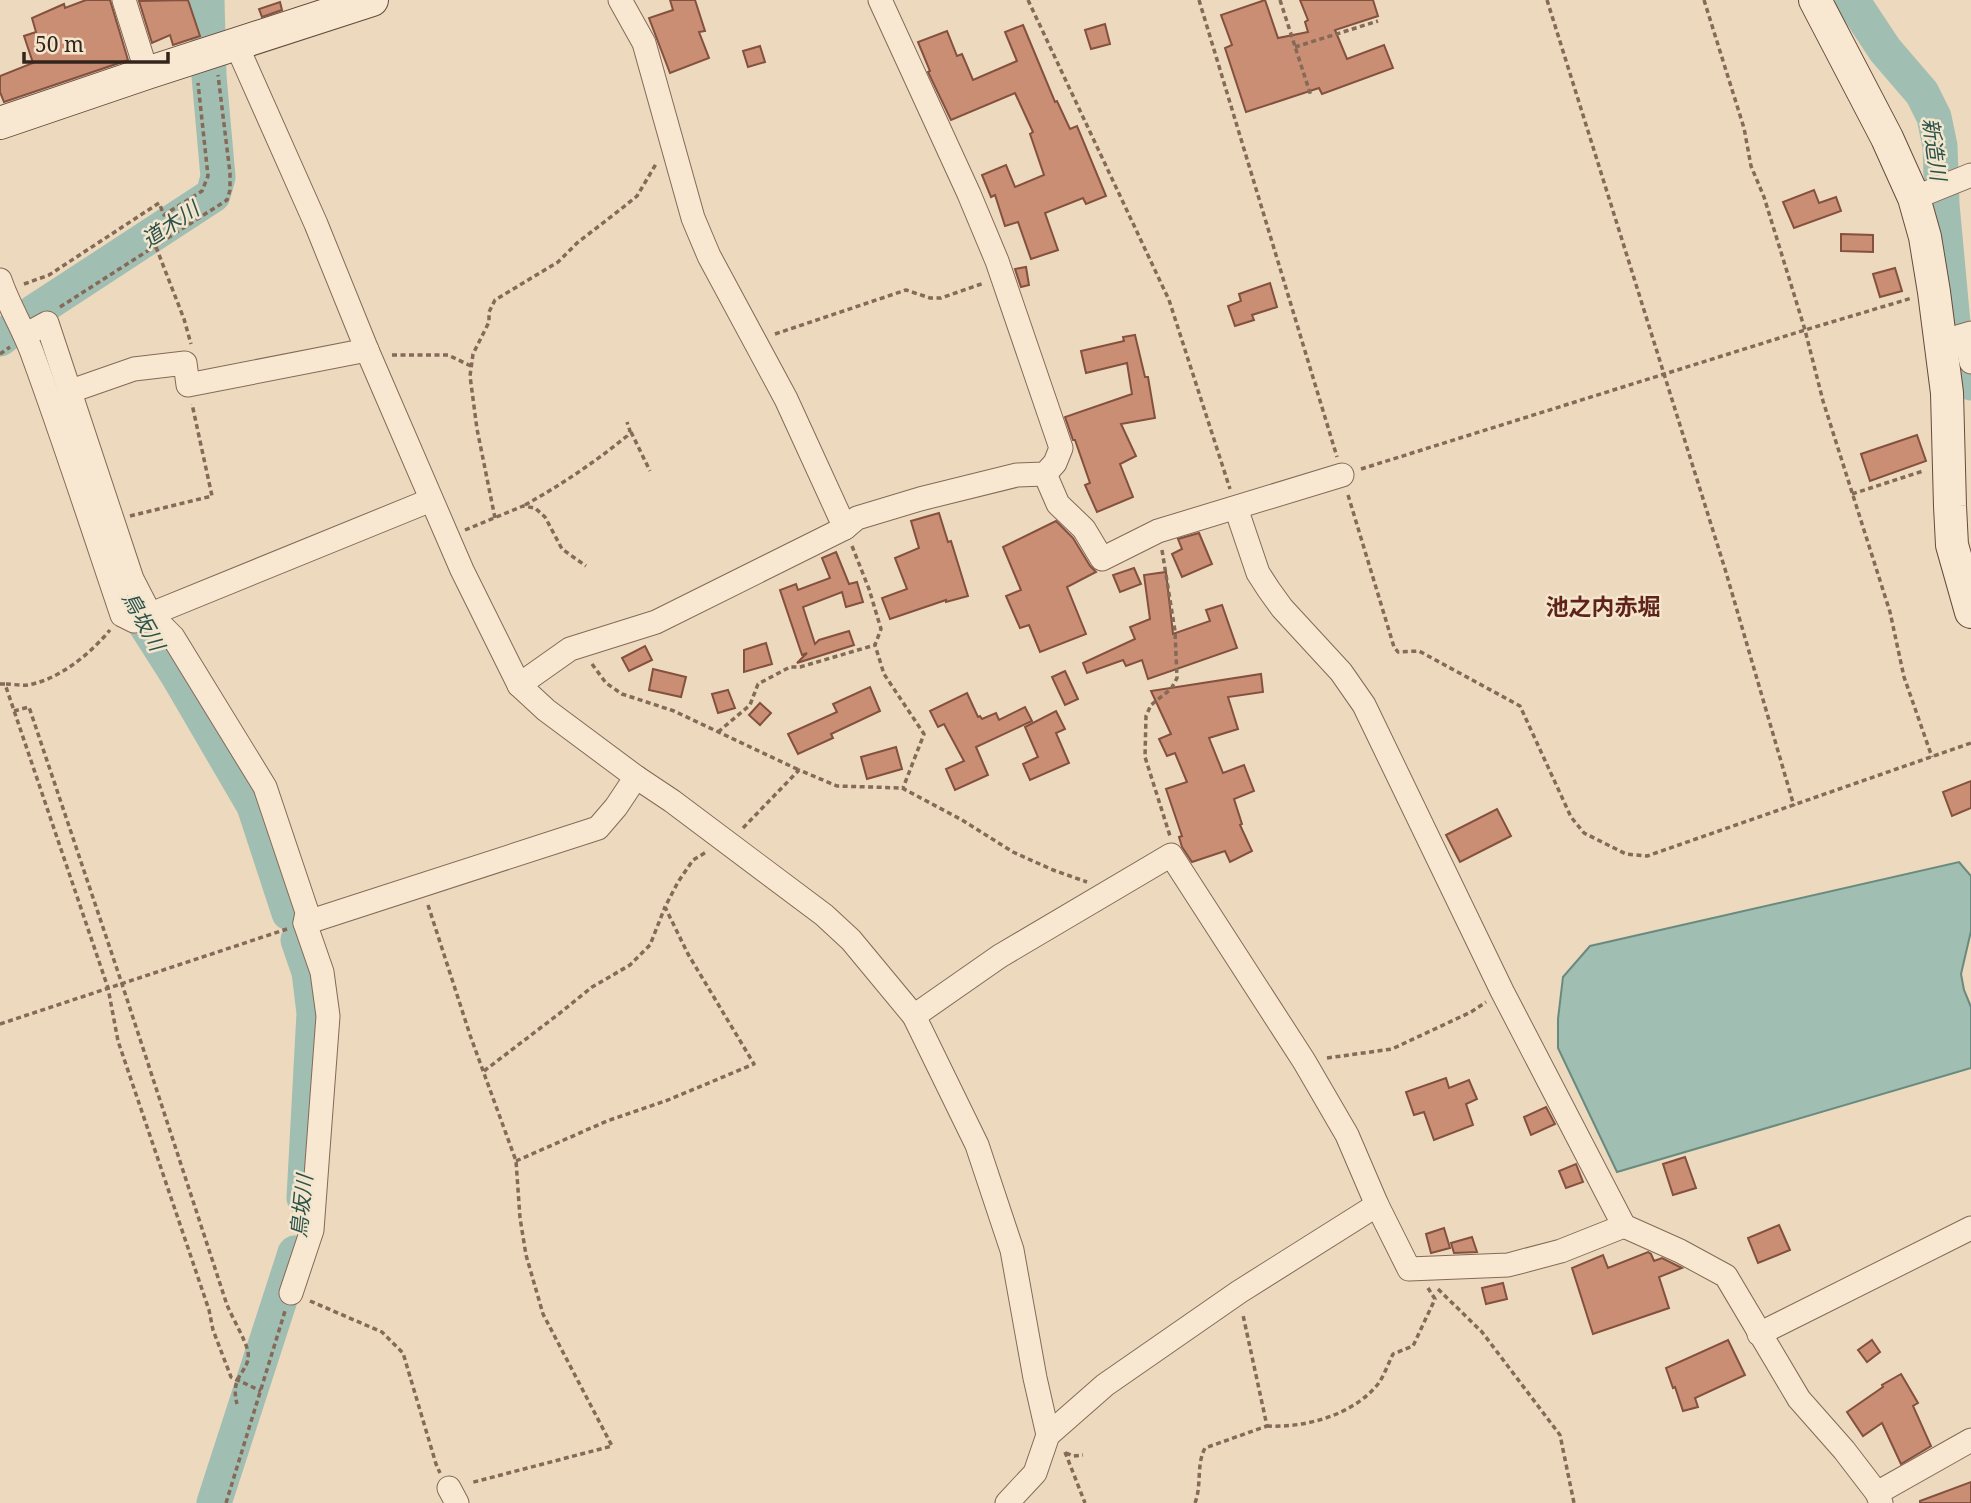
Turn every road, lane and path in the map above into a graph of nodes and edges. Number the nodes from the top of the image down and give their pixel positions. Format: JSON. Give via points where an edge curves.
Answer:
{"nodes":[{"id":1,"x":124,"y":0,"type":"edge"},
{"id":2,"x":372,"y":0,"type":"edge"},
{"id":3,"x":620,"y":0,"type":"edge"},
{"id":4,"x":880,"y":0,"type":"edge"},
{"id":5,"x":1028,"y":0,"type":"edge"},
{"id":6,"x":1199,"y":0,"type":"edge"},
{"id":7,"x":1280,"y":0,"type":"edge"},
{"id":8,"x":1547,"y":0,"type":"edge"},
{"id":9,"x":1704,"y":0,"type":"edge"},
{"id":10,"x":1815,"y":0,"type":"edge"},
{"id":11,"x":1378,"y":21,"type":"dead end"},
{"id":12,"x":1295,"y":47,"type":"junction"},
{"id":13,"x":213,"y":51,"type":"junction"},
{"id":14,"x":147,"y":73,"type":"junction"},
{"id":15,"x":1311,"y":96,"type":"dead end"},
{"id":16,"x":0,"y":123,"type":"edge"},
{"id":17,"x":670,"y":138,"type":"junction"},
{"id":18,"x":1961,"y":179,"type":"edge"},
{"id":19,"x":1914,"y":198,"type":"junction"},
{"id":20,"x":156,"y":247,"type":"junction"},
{"id":21,"x":1002,"y":277,"type":"junction"},
{"id":22,"x":2,"y":286,"type":"edge"},
{"id":23,"x":1934,"y":292,"type":"junction"},
{"id":24,"x":28,"y":327,"type":"junction"},
{"id":25,"x":1805,"y":330,"type":"junction"},
{"id":26,"x":1958,"y":337,"type":"edge"},
{"id":27,"x":754,"y":340,"type":"junction"},
{"id":28,"x":368,"y":352,"type":"junction"},
{"id":29,"x":1971,"y":362,"type":"edge"},
{"id":30,"x":471,"y":366,"type":"junction"},
{"id":31,"x":187,"y":374,"type":"junction"},
{"id":32,"x":1664,"y":374,"type":"junction"},
{"id":33,"x":71,"y":391,"type":"junction"},
{"id":34,"x":627,"y":422,"type":"dead end"},
{"id":35,"x":630,"y":431,"type":"junction"},
{"id":36,"x":1948,"y":467,"type":"junction"},
{"id":37,"x":650,"y":471,"type":"dead end"},
{"id":38,"x":1045,"y":474,"type":"junction"},
{"id":39,"x":1342,"y":475,"type":"junction"},
{"id":40,"x":1852,"y":494,"type":"junction"},
{"id":41,"x":431,"y":500,"type":"junction"},
{"id":42,"x":523,"y":506,"type":"junction"},
{"id":43,"x":1236,"y":508,"type":"junction"},
{"id":44,"x":495,"y":518,"type":"junction"},
{"id":45,"x":114,"y":520,"type":"junction"},
{"id":46,"x":845,"y":528,"type":"junction"},
{"id":47,"x":1158,"y":531,"type":"junction"},
{"id":48,"x":447,"y":537,"type":"junction"},
{"id":49,"x":586,"y":566,"type":"dead end"},
{"id":50,"x":1971,"y":612,"type":"edge"},
{"id":51,"x":138,"y":616,"type":"junction"},
{"id":52,"x":585,"y":644,"type":"junction"},
{"id":53,"x":875,"y":645,"type":"junction"},
{"id":54,"x":3,"y":684,"type":"edge"},
{"id":55,"x":519,"y":685,"type":"junction"},
{"id":56,"x":14,"y":710,"type":"junction"},
{"id":57,"x":718,"y":732,"type":"junction"},
{"id":58,"x":1971,"y":743,"type":"edge"},
{"id":59,"x":1932,"y":757,"type":"junction"},
{"id":60,"x":799,"y":770,"type":"junction"},
{"id":61,"x":636,"y":777,"type":"junction"},
{"id":62,"x":902,"y":788,"type":"junction"},
{"id":63,"x":1794,"y":806,"type":"junction"},
{"id":64,"x":724,"y":840,"type":"junction"},
{"id":65,"x":1171,"y":855,"type":"junction"},
{"id":66,"x":422,"y":886,"type":"junction"},
{"id":67,"x":1117,"y":886,"type":"junction"},
{"id":68,"x":665,"y":908,"type":"junction"},
{"id":69,"x":305,"y":923,"type":"junction"},
{"id":70,"x":122,"y":984,"type":"junction"},
{"id":71,"x":108,"y":988,"type":"junction"},
{"id":72,"x":1502,"y":991,"type":"junction"},
{"id":73,"x":914,"y":1016,"type":"junction"},
{"id":74,"x":0,"y":1024,"type":"edge"},
{"id":75,"x":1304,"y":1062,"type":"junction"},
{"id":76,"x":484,"y":1071,"type":"junction"},
{"id":77,"x":516,"y":1161,"type":"junction"},
{"id":78,"x":1377,"y":1205,"type":"junction"},
{"id":79,"x":1624,"y":1226,"type":"junction"},
{"id":80,"x":1971,"y":1228,"type":"edge"},
{"id":81,"x":1416,"y":1269,"type":"junction"},
{"id":82,"x":1239,"y":1292,"type":"junction"},
{"id":83,"x":291,"y":1293,"type":"junction"},
{"id":84,"x":1759,"y":1334,"type":"junction"},
{"id":85,"x":236,"y":1379,"type":"junction"},
{"id":86,"x":260,"y":1390,"type":"junction"},
{"id":87,"x":237,"y":1404,"type":"dead end"},
{"id":88,"x":1267,"y":1426,"type":"junction"},
{"id":89,"x":1048,"y":1435,"type":"junction"},
{"id":90,"x":1971,"y":1440,"type":"edge"},
{"id":91,"x":1065,"y":1452,"type":"dead end"},
{"id":92,"x":453,"y":1496,"type":"edge"},
{"id":93,"x":1879,"y":1498,"type":"edge"},
{"id":94,"x":226,"y":1503,"type":"edge"},
{"id":95,"x":1007,"y":1503,"type":"edge"},
{"id":96,"x":1084,"y":1503,"type":"edge"},
{"id":97,"x":1195,"y":1503,"type":"edge"},
{"id":98,"x":1574,"y":1503,"type":"edge"}],
"edges":[{"from":1,"to":14,"type":"street"},
{"from":2,"to":13,"type":"main road"},
{"from":3,"to":17,"type":"street","via":[[643,43]]},
{"from":4,"to":21,"type":"street","via":[[970,194]]},
{"from":5,"to":43,"type":"path","via":[[1169,300]]},
{"from":6,"to":39,"type":"path"},
{"from":7,"to":12,"type":"path"},
{"from":8,"to":32,"type":"path"},
{"from":9,"to":25,"type":"path","via":[[1744,128],[1751,166]]},
{"from":10,"to":19,"type":"main road"},
{"from":11,"to":12,"type":"path"},
{"from":12,"to":15,"type":"path"},
{"from":13,"to":14,"type":"main road"},
{"from":13,"to":20,"type":"path","via":[[230,190],[227,200]]},
{"from":13,"to":22,"type":"path","via":[[208,176],[202,191],[164,215],[159,203],[49,275]]},
{"from":13,"to":28,"type":"street","via":[[316,224]]},
{"from":14,"to":16,"type":"main road"},
{"from":17,"to":27,"type":"street","via":[[693,218]]},
{"from":17,"to":30,"type":"path","via":[[637,196],[558,262],[495,300]]},
{"from":18,"to":19,"type":"street"},
{"from":19,"to":23,"type":"main road"},
{"from":20,"to":24,"type":"path"},
{"from":20,"to":31,"type":"path","via":[[191,346]]},
{"from":21,"to":27,"type":"path","via":[[941,298],[906,290]]},
{"from":21,"to":38,"type":"street","via":[[1061,448]]},
{"from":22,"to":24,"type":"street"},
{"from":23,"to":25,"type":"path"},
{"from":23,"to":26,"type":"main road"},
{"from":24,"to":33,"type":"street"},
{"from":24,"to":51,"type":"street","via":[[58,424]]},
{"from":25,"to":32,"type":"path"},
{"from":25,"to":40,"type":"path"},
{"from":26,"to":29,"type":"street"},
{"from":26,"to":36,"type":"main road","via":[[1947,393]]},
{"from":27,"to":46,"type":"street"},
{"from":28,"to":30,"type":"path","via":[[448,355]]},
{"from":28,"to":31,"type":"street"},
{"from":28,"to":41,"type":"street"},
{"from":30,"to":44,"type":"path","via":[[477,429]]},
{"from":31,"to":33,"type":"street","via":[[134,369]]},
{"from":31,"to":45,"type":"path","via":[[212,496]]},
{"from":32,"to":39,"type":"path"},
{"from":32,"to":63,"type":"path"},
{"from":33,"to":45,"type":"street"},
{"from":34,"to":35,"type":"path"},
{"from":35,"to":37,"type":"path"},
{"from":35,"to":42,"type":"path","via":[[598,459]]},
{"from":36,"to":40,"type":"path","via":[[1933,467]]},
{"from":36,"to":50,"type":"main road","via":[[1952,545]]},
{"from":38,"to":46,"type":"street","via":[[1017,475],[920,499],[857,518]]},
{"from":38,"to":47,"type":"street","via":[[1058,504],[1084,529],[1102,559]]},
{"from":39,"to":43,"type":"street"},
{"from":39,"to":63,"type":"path","via":[[1394,648],[1419,651],[1520,706],[1571,817],[1584,832],[1626,854],[1647,856]]},
{"from":40,"to":59,"type":"path","via":[[1890,612],[1904,677]]},
{"from":41,"to":48,"type":"street"},
{"from":41,"to":51,"type":"street"},
{"from":42,"to":44,"type":"path"},
{"from":42,"to":49,"type":"path","via":[[535,508],[545,517],[562,549]]},
{"from":43,"to":47,"type":"street"},
{"from":43,"to":72,"type":"street","via":[[1258,573],[1269,590],[1364,705]]},
{"from":44,"to":48,"type":"path"},
{"from":45,"to":51,"type":"street"},
{"from":46,"to":52,"type":"street","via":[[656,622]]},
{"from":46,"to":53,"type":"path","via":[[881,629]]},
{"from":47,"to":65,"type":"path","via":[[1175,631],[1177,678],[1146,716],[1145,757],[1173,844]]},
{"from":48,"to":55,"type":"street"},
{"from":51,"to":54,"type":"path","via":[[49,678],[26,685]]},
{"from":51,"to":69,"type":"street","via":[[173,637],[265,786],[307,912]]},
{"from":52,"to":55,"type":"street","via":[[570,649]]},
{"from":52,"to":57,"type":"path","via":[[594,668],[622,694]]},
{"from":53,"to":57,"type":"path","via":[[772,676],[758,684],[750,705]]},
{"from":53,"to":62,"type":"path","via":[[884,674],[924,734]]},
{"from":54,"to":56,"type":"path"},
{"from":55,"to":61,"type":"street","via":[[545,710]]},
{"from":56,"to":70,"type":"path","via":[[29,707]]},
{"from":56,"to":71,"type":"path"},
{"from":57,"to":60,"type":"path"},
{"from":58,"to":59,"type":"path"},
{"from":59,"to":63,"type":"path"},
{"from":60,"to":62,"type":"path","via":[[836,786]]},
{"from":60,"to":64,"type":"path","via":[[740,831]]},
{"from":61,"to":64,"type":"street"},
{"from":61,"to":66,"type":"street","via":[[598,828]]},
{"from":62,"to":67,"type":"path","via":[[1023,857],[1088,882]]},
{"from":64,"to":68,"type":"path","via":[[693,860]]},
{"from":64,"to":73,"type":"street","via":[[851,940]]},
{"from":65,"to":67,"type":"street"},
{"from":65,"to":75,"type":"street"},
{"from":66,"to":69,"type":"street"},
{"from":66,"to":76,"type":"path"},
{"from":67,"to":73,"type":"street","via":[[1000,956]]},
{"from":68,"to":76,"type":"path","via":[[650,945],[630,965],[592,987]]},
{"from":68,"to":77,"type":"path","via":[[754,1064]]},
{"from":69,"to":70,"type":"path"},
{"from":69,"to":83,"type":"street","via":[[321,972],[328,1016],[312,1230]]},
{"from":70,"to":71,"type":"path"},
{"from":70,"to":85,"type":"path","via":[[228,1305],[248,1352]]},
{"from":71,"to":74,"type":"path"},
{"from":71,"to":85,"type":"path","via":[[118,1041],[213,1329]]},
{"from":72,"to":75,"type":"path","via":[[1471,1012],[1392,1049]]},
{"from":72,"to":79,"type":"street"},
{"from":73,"to":89,"type":"street","via":[[977,1145],[1012,1250]]},
{"from":75,"to":78,"type":"street","via":[[1347,1135]]},
{"from":76,"to":77,"type":"path"},
{"from":77,"to":92,"type":"path","via":[[526,1255],[543,1314],[612,1446]]},
{"from":78,"to":81,"type":"street","via":[[1409,1269]]},
{"from":78,"to":82,"type":"street"},
{"from":79,"to":81,"type":"street","via":[[1561,1251],[1508,1265]]},
{"from":79,"to":84,"type":"street","via":[[1726,1276]]},
{"from":80,"to":84,"type":"street"},
{"from":81,"to":88,"type":"path","via":[[1435,1299],[1413,1346],[1393,1354],[1379,1382],[1365,1397],[1321,1420]]},
{"from":81,"to":98,"type":"path","via":[[1482,1332],[1560,1435]]},
{"from":82,"to":88,"type":"path"},
{"from":82,"to":89,"type":"street","via":[[1105,1385]]},
{"from":83,"to":86,"type":"path"},
{"from":83,"to":92,"type":"path","via":[[382,1332],[404,1353],[436,1464]]},
{"from":84,"to":93,"type":"street","via":[[1799,1399]]},
{"from":85,"to":86,"type":"path"},
{"from":85,"to":87,"type":"path"},
{"from":86,"to":94,"type":"path"},
{"from":88,"to":97,"type":"path","via":[[1205,1448]]},
{"from":89,"to":95,"type":"street","via":[[1035,1473]]},
{"from":90,"to":93,"type":"street"},
{"from":91,"to":96,"type":"path"}]}
